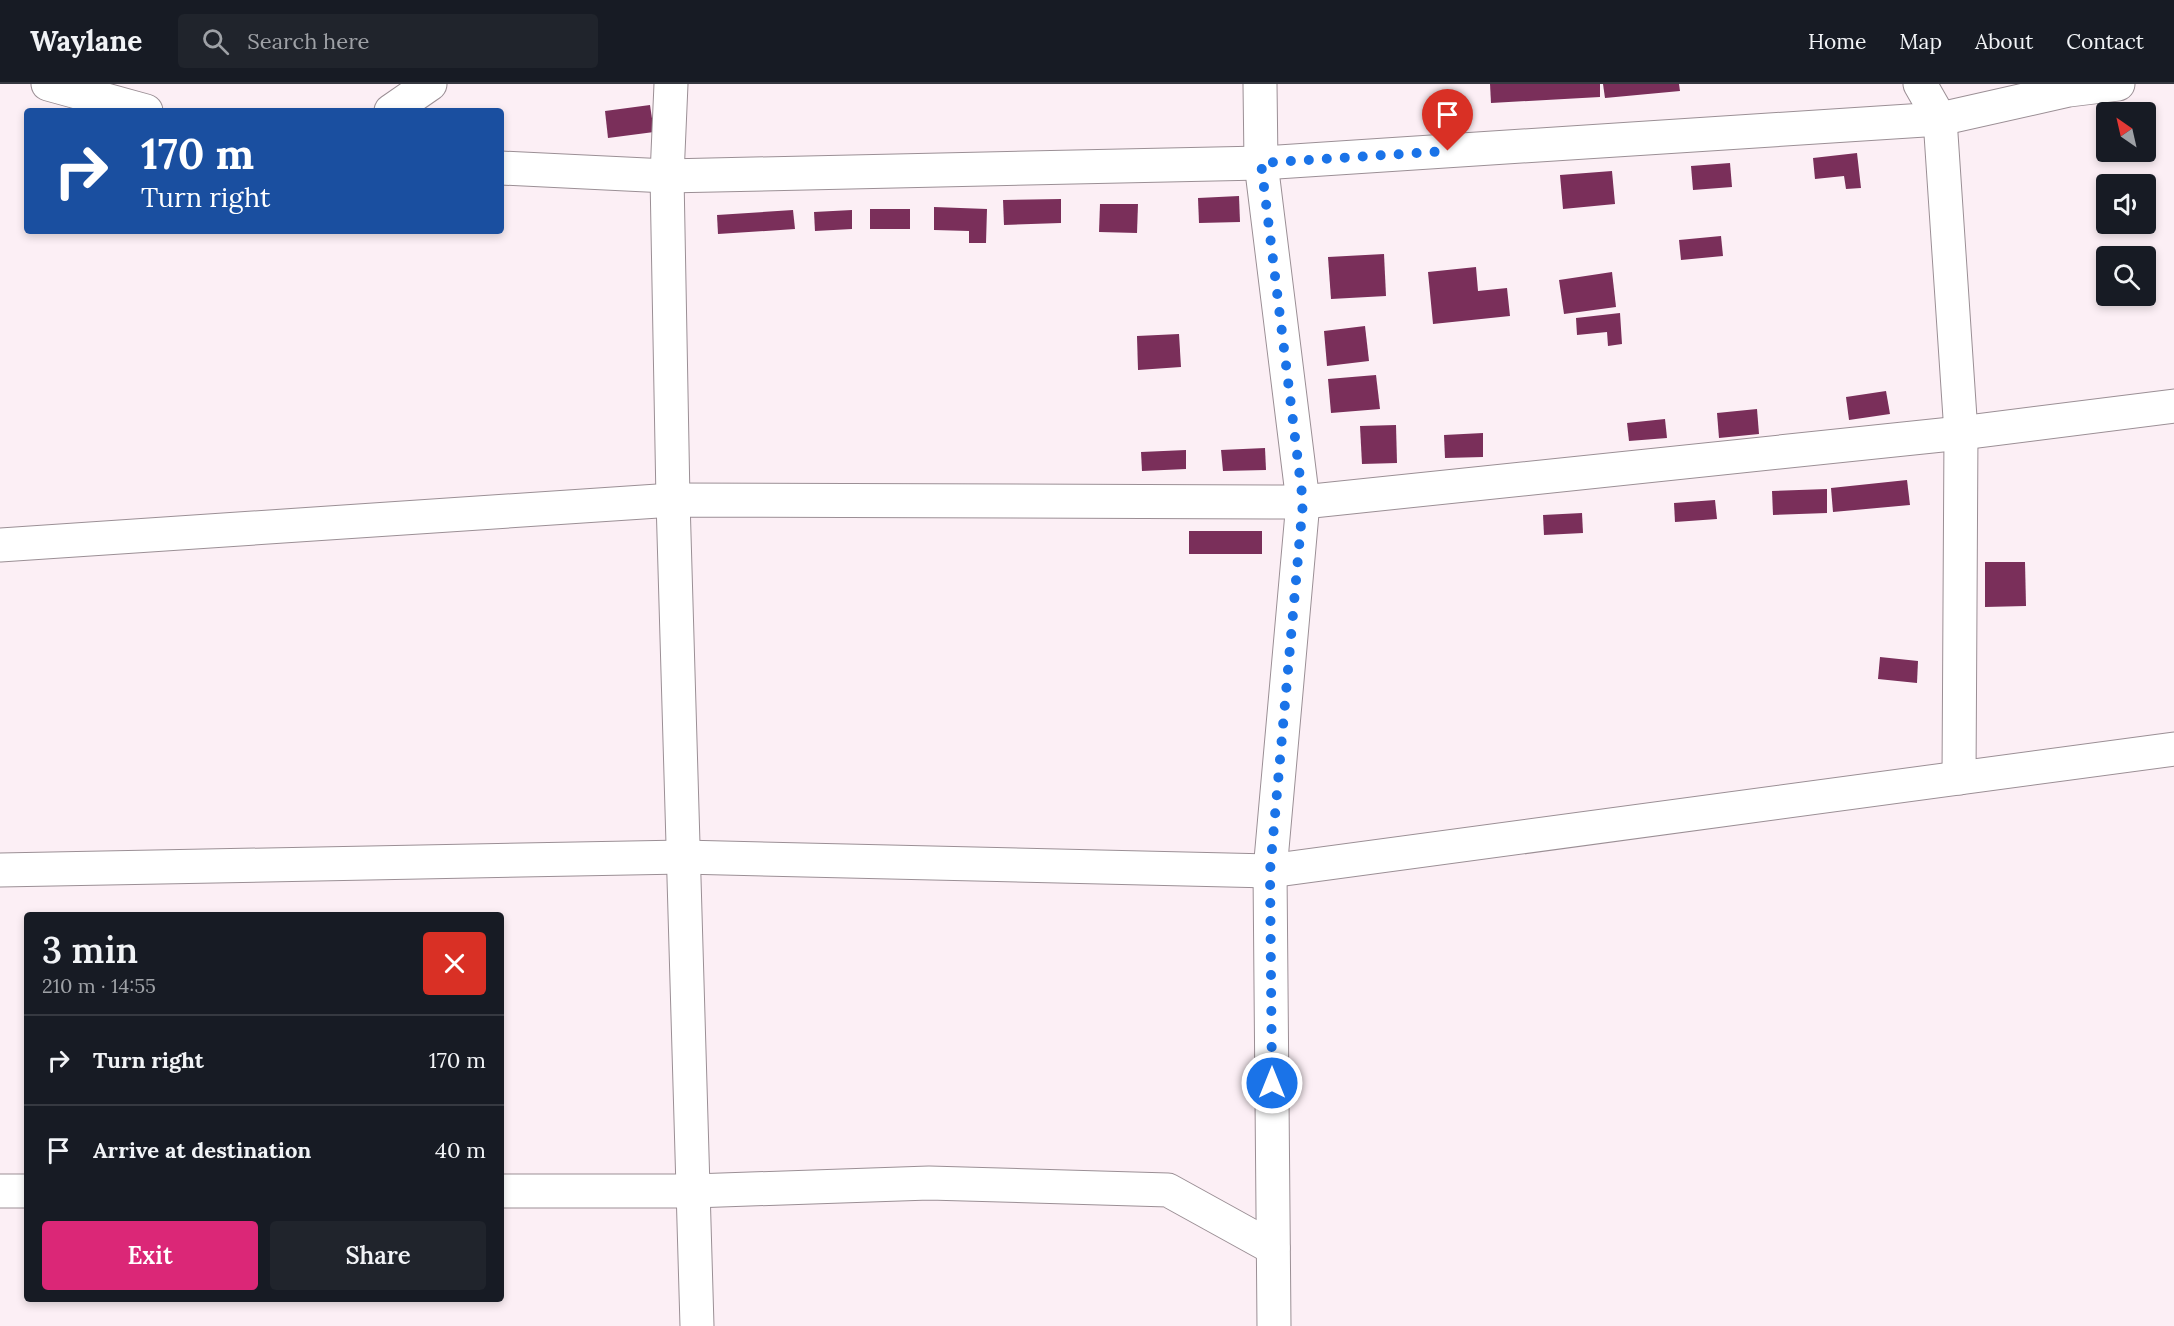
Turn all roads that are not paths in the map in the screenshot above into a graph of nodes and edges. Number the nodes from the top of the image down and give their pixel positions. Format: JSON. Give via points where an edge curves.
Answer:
{"nodes":[{"id":1,"x":48,"y":84,"type":"edge"},
{"id":2,"x":430,"y":84,"type":"edge"},
{"id":3,"x":671,"y":84,"type":"edge"},
{"id":4,"x":1260,"y":84,"type":"edge"},
{"id":5,"x":1920,"y":84,"type":"edge"},
{"id":6,"x":2118,"y":84,"type":"edge"},
{"id":7,"x":135,"y":108,"type":"edge"},
{"id":8,"x":395,"y":108,"type":"edge"},
{"id":9,"x":1940,"y":119,"type":"junction"},
{"id":10,"x":1261,"y":163,"type":"junction"},
{"id":11,"x":504,"y":168,"type":"edge"},
{"id":12,"x":668,"y":176,"type":"junction"},
{"id":13,"x":2174,"y":406,"type":"edge"},
{"id":14,"x":1961,"y":433,"type":"junction"},
{"id":15,"x":673,"y":500,"type":"junction"},
{"id":16,"x":1303,"y":502,"type":"junction"},
{"id":17,"x":0,"y":545,"type":"edge"},
{"id":18,"x":2174,"y":749,"type":"edge"},
{"id":19,"x":1959,"y":778,"type":"junction"},
{"id":20,"x":683,"y":858,"type":"junction"},
{"id":21,"x":0,"y":870,"type":"edge"},
{"id":22,"x":1270,"y":871,"type":"junction"},
{"id":23,"x":0,"y":1191,"type":"edge"},
{"id":24,"x":24,"y":1191,"type":"edge"},
{"id":25,"x":504,"y":1191,"type":"edge"},
{"id":26,"x":693,"y":1191,"type":"junction"},
{"id":27,"x":1273,"y":1248,"type":"junction"},
{"id":28,"x":697,"y":1326,"type":"edge"},
{"id":29,"x":1274,"y":1326,"type":"edge"}],
"edges":[{"from":1,"to":7,"type":"street"},
{"from":2,"to":8,"type":"street"},
{"from":3,"to":12,"type":"street"},
{"from":4,"to":10,"type":"street"},
{"from":5,"to":9,"type":"street"},
{"from":6,"to":9,"type":"street","via":[[2069,90]]},
{"from":9,"to":10,"type":"street"},
{"from":9,"to":14,"type":"street"},
{"from":10,"to":12,"type":"street"},
{"from":10,"to":16,"type":"street"},
{"from":11,"to":12,"type":"street"},
{"from":12,"to":15,"type":"street"},
{"from":13,"to":14,"type":"street"},
{"from":14,"to":16,"type":"street"},
{"from":14,"to":19,"type":"street"},
{"from":15,"to":16,"type":"street"},
{"from":15,"to":17,"type":"street"},
{"from":15,"to":20,"type":"street"},
{"from":16,"to":22,"type":"street"},
{"from":18,"to":19,"type":"street"},
{"from":19,"to":22,"type":"street"},
{"from":20,"to":21,"type":"street"},
{"from":20,"to":22,"type":"street"},
{"from":20,"to":26,"type":"street"},
{"from":22,"to":27,"type":"street"},
{"from":23,"to":24,"type":"street"},
{"from":25,"to":26,"type":"street"},
{"from":26,"to":27,"type":"street","via":[[929,1183],[1168,1190]]},
{"from":26,"to":28,"type":"street"},
{"from":27,"to":29,"type":"street"}]}
